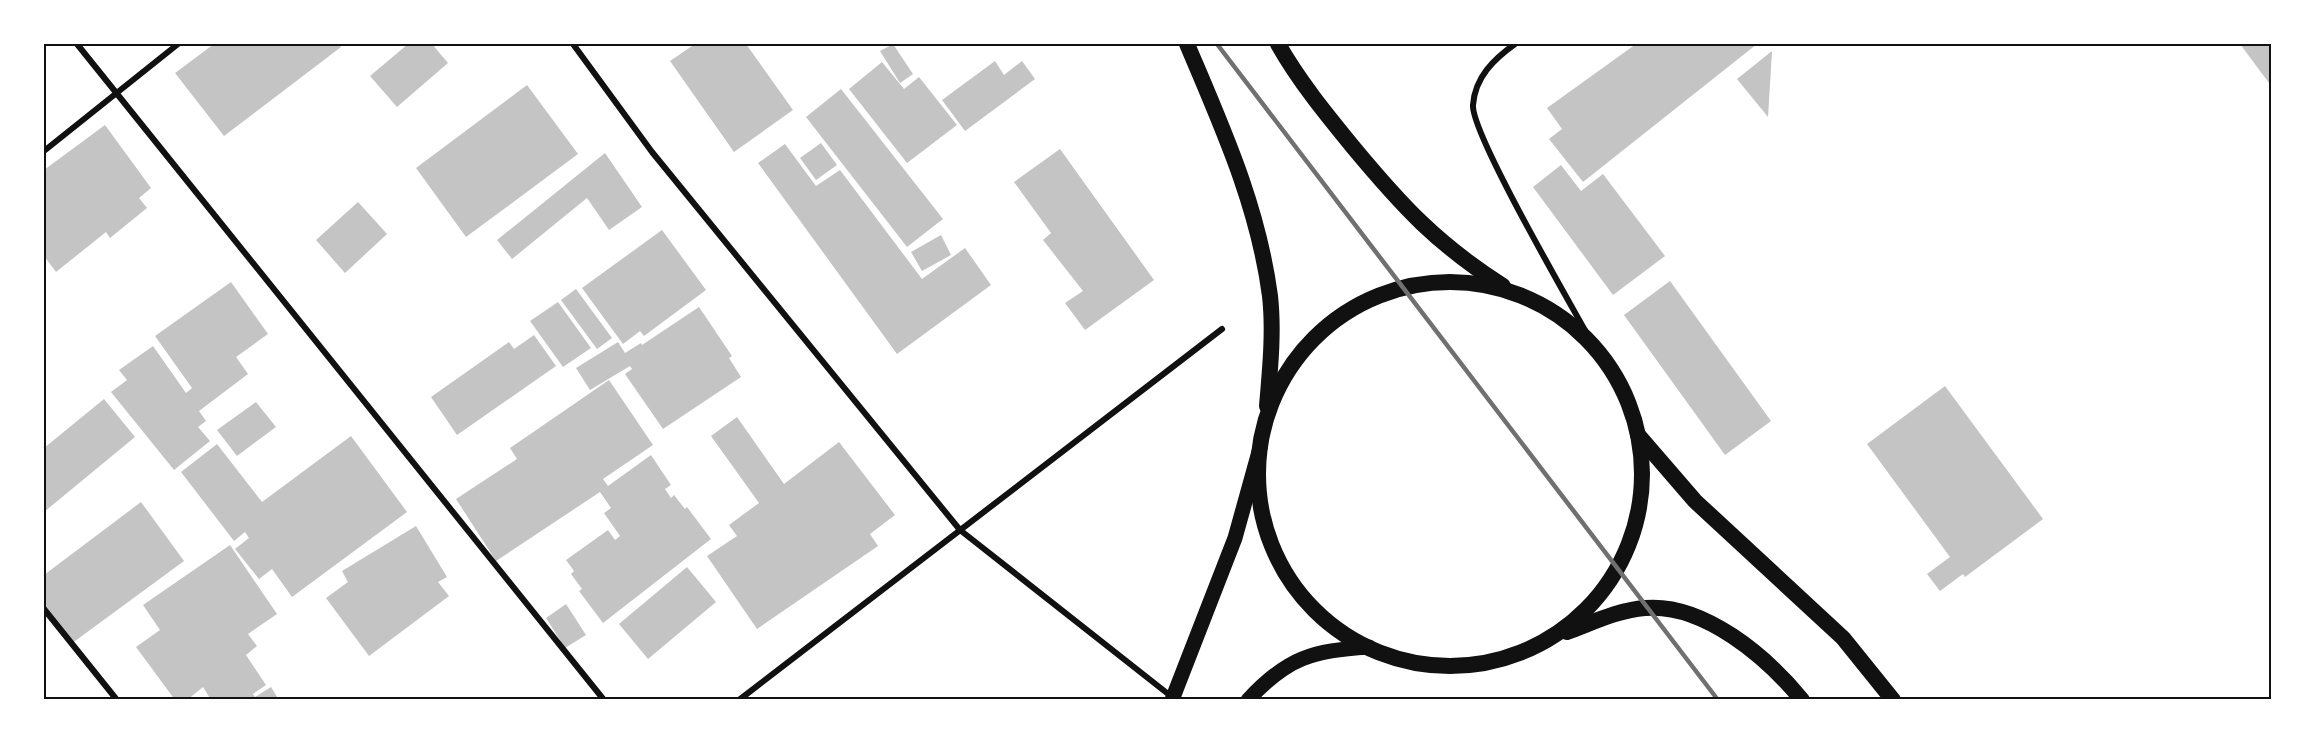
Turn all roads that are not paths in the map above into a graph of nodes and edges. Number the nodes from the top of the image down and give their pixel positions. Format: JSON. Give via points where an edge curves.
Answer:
{"nodes":[{"id":1,"x":77,"y":44,"type":"edge"},
{"id":2,"x":178,"y":44,"type":"edge"},
{"id":3,"x":573,"y":44,"type":"edge"},
{"id":4,"x":1187,"y":44,"type":"edge"},
{"id":5,"x":1278,"y":44,"type":"edge"},
{"id":6,"x":1515,"y":44,"type":"edge"},
{"id":7,"x":116,"y":94,"type":"junction"},
{"id":8,"x":44,"y":151,"type":"edge"},
{"id":9,"x":1520,"y":296,"type":"junction"},
{"id":10,"x":1222,"y":329,"type":"dead end"},
{"id":11,"x":1596,"y":350,"type":"junction"},
{"id":12,"x":1266,"y":420,"type":"junction"},
{"id":13,"x":1638,"y":434,"type":"junction"},
{"id":14,"x":1260,"y":448,"type":"junction"},
{"id":15,"x":960,"y":530,"type":"junction"},
{"id":16,"x":44,"y":609,"type":"edge"},
{"id":17,"x":1549,"y":639,"type":"junction"},
{"id":18,"x":1369,"y":647,"type":"junction"},
{"id":19,"x":1172,"y":698,"type":"edge"},
{"id":20,"x":117,"y":699,"type":"edge"},
{"id":21,"x":604,"y":699,"type":"edge"},
{"id":22,"x":740,"y":699,"type":"edge"},
{"id":23,"x":1248,"y":699,"type":"edge"},
{"id":24,"x":1802,"y":699,"type":"edge"},
{"id":25,"x":1893,"y":699,"type":"edge"}],
"edges":[{"from":1,"to":7,"type":"street"},
{"from":2,"to":7,"type":"street"},
{"from":3,"to":15,"type":"street","via":[[652,152]]},
{"from":4,"to":12,"type":"highway","via":[[1243,177],[1259,235],[1270,297]]},
{"from":5,"to":9,"type":"highway","via":[[1323,111],[1396,198],[1468,264]]},
{"from":6,"to":11,"type":"street","via":[[1490,62],[1472,107],[1493,160]]},
{"from":7,"to":8,"type":"street"},
{"from":7,"to":21,"type":"street"},
{"from":9,"to":11,"type":"highway","via":[[1561,318]]},
{"from":9,"to":12,"type":"highway","via":[[1497,288],[1450,282],[1403,288],[1365,302],[1333,321],[1306,346],[1285,376]]},
{"from":10,"to":15,"type":"street"},
{"from":11,"to":13,"type":"highway","via":[[1622,390]]},
{"from":12,"to":14,"type":"highway"},
{"from":13,"to":17,"type":"highway","via":[[1642,481],[1635,528],[1627,551],[1591,606]]},
{"from":13,"to":25,"type":"highway","via":[[1695,501],[1843,638]]},
{"from":14,"to":18,"type":"highway","via":[[1262,507],[1281,562],[1316,609],[1345,634]]},
{"from":14,"to":19,"type":"main road","via":[[1235,538]]},
{"from":15,"to":19,"type":"street"},
{"from":15,"to":22,"type":"street"},
{"from":16,"to":20,"type":"street"},
{"from":17,"to":18,"type":"highway","via":[[1500,660],[1447,666],[1394,657]]},
{"from":17,"to":24,"type":"highway","via":[[1617,613],[1646,608],[1676,609],[1711,621],[1784,677]]},
{"from":18,"to":23,"type":"main road","via":[[1314,652],[1289,665]]}]}
